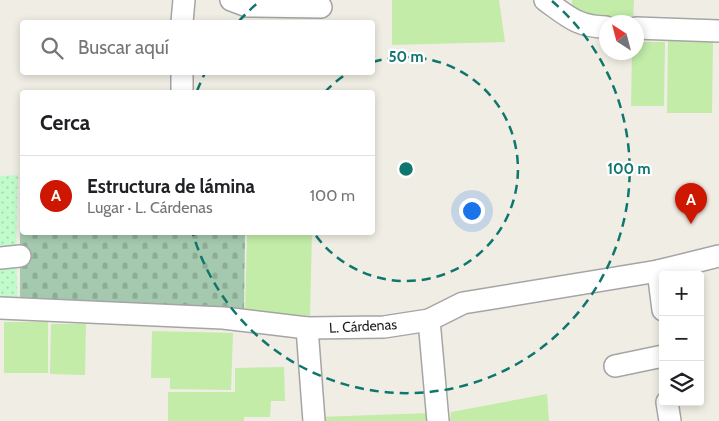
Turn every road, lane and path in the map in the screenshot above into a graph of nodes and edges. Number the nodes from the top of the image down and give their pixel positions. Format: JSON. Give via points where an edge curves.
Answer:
{"nodes":[{"id":1,"x":184,"y":0,"type":"edge"},
{"id":2,"x":231,"y":0,"type":"edge"},
{"id":3,"x":546,"y":0,"type":"edge"},
{"id":4,"x":321,"y":7,"type":"dead end"},
{"id":5,"x":182,"y":20,"type":"edge"},
{"id":6,"x":599,"y":28,"type":"edge"},
{"id":7,"x":644,"y":28,"type":"edge"},
{"id":8,"x":719,"y":31,"type":"edge"},
{"id":9,"x":182,"y":75,"type":"edge"},
{"id":10,"x":182,"y":90,"type":"edge"},
{"id":11,"x":719,"y":256,"type":"edge"},
{"id":12,"x":658,"y":271,"type":"junction"},
{"id":13,"x":659,"y":279,"type":"edge"},
{"id":14,"x":0,"y":308,"type":"edge"},
{"id":15,"x":429,"y":320,"type":"junction"},
{"id":16,"x":307,"y":328,"type":"junction"},
{"id":17,"x":659,"y":357,"type":"edge"},
{"id":18,"x":615,"y":366,"type":"dead end"},
{"id":19,"x":668,"y":406,"type":"edge"},
{"id":20,"x":314,"y":421,"type":"edge"},
{"id":21,"x":438,"y":421,"type":"edge"},
{"id":22,"x":670,"y":421,"type":"edge"}],
"edges":[{"from":1,"to":5,"type":"street"},
{"from":2,"to":4,"type":"street","via":[[247,6]]},
{"from":3,"to":6,"type":"street","via":[[574,21]]},
{"from":7,"to":8,"type":"street"},
{"from":9,"to":10,"type":"street"},
{"from":11,"to":12,"type":"street","name":"L. Cárdenas"},
{"from":12,"to":13,"type":"street"},
{"from":12,"to":15,"type":"street","name":"L. Cárdenas","via":[[463,303]]},
{"from":14,"to":16,"type":"street","name":"L. Cárdenas","via":[[223,318]]},
{"from":15,"to":16,"type":"street","name":"L. Cárdenas","via":[[384,327]]},
{"from":15,"to":21,"type":"street"},
{"from":16,"to":20,"type":"street"},
{"from":17,"to":18,"type":"street"},
{"from":19,"to":22,"type":"street"}]}
